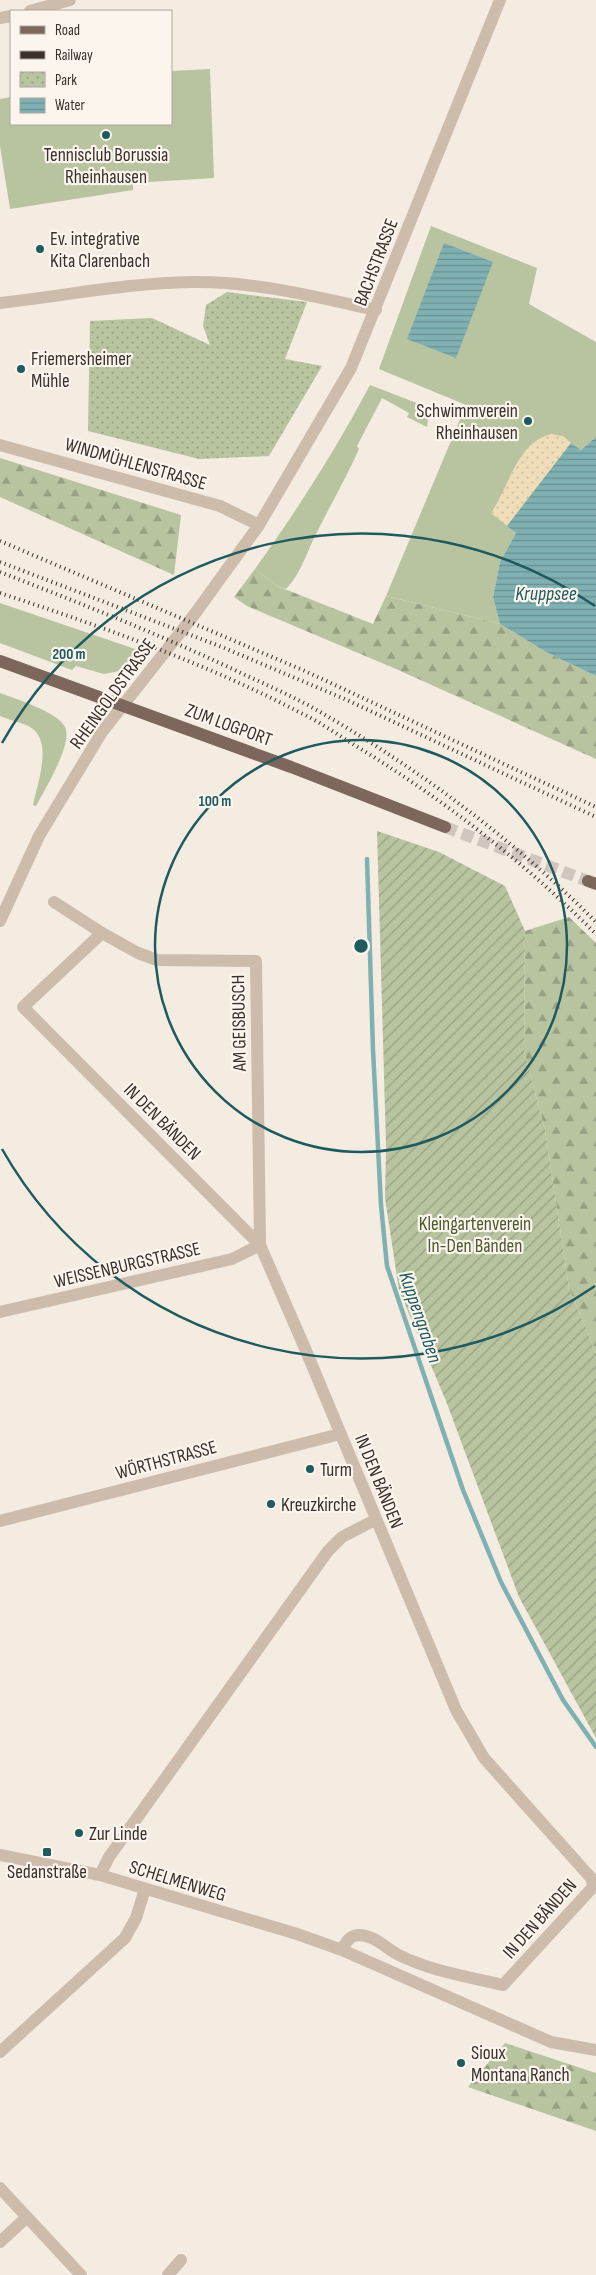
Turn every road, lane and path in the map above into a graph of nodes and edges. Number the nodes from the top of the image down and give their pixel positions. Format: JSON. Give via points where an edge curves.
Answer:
{"nodes":[{"id":1,"x":70,"y":0,"type":"edge"},
{"id":2,"x":500,"y":0,"type":"edge"},
{"id":3,"x":33,"y":7,"type":"edge"},
{"id":4,"x":0,"y":303,"type":"edge"},
{"id":5,"x":376,"y":310,"type":"junction"},
{"id":6,"x":0,"y":444,"type":"edge"},
{"id":7,"x":259,"y":525,"type":"junction"},
{"id":8,"x":0,"y":660,"type":"edge"},
{"id":9,"x":122,"y":705,"type":"junction"},
{"id":10,"x":445,"y":827,"type":"tunnel mouth"},
{"id":11,"x":54,"y":902,"type":"dead end"},
{"id":12,"x":0,"y":921,"type":"edge"},
{"id":13,"x":102,"y":933,"type":"junction"},
{"id":14,"x":260,"y":1244,"type":"junction"},
{"id":15,"x":0,"y":1312,"type":"edge"},
{"id":16,"x":340,"y":1434,"type":"junction"},
{"id":17,"x":375,"y":1520,"type":"junction"},
{"id":18,"x":0,"y":1521,"type":"edge"},
{"id":19,"x":0,"y":1855,"type":"edge"},
{"id":20,"x":100,"y":1876,"type":"junction"},
{"id":21,"x":145,"y":1889,"type":"junction"},
{"id":22,"x":342,"y":1950,"type":"junction"},
{"id":23,"x":596,"y":2050,"type":"edge"},
{"id":24,"x":0,"y":2052,"type":"edge"},
{"id":25,"x":0,"y":2188,"type":"edge"},
{"id":26,"x":28,"y":2217,"type":"junction"},
{"id":27,"x":0,"y":2242,"type":"edge"},
{"id":28,"x":181,"y":2260,"type":"dead end"},
{"id":29,"x":81,"y":2275,"type":"edge"},
{"id":30,"x":168,"y":2275,"type":"edge"}],
"edges":[{"from":1,"to":3,"type":"street"},
{"from":2,"to":5,"type":"street","name":"BACHSTRASSE"},
{"from":4,"to":5,"type":"street","via":[[138,284],[194,282],[274,288]]},
{"from":5,"to":7,"type":"street","name":"BACHSTRASSE","via":[[351,368]]},
{"from":6,"to":7,"type":"street","name":"WINDMÜHLENSTRASSE","via":[[220,506]]},
{"from":7,"to":9,"type":"street","name":"RHEINGOLDSTRASSE","via":[[194,615]]},
{"from":8,"to":9,"type":"main road","name":"ZUM LOGPORT"},
{"from":9,"to":10,"type":"main road","name":"ZUM LOGPORT"},
{"from":9,"to":12,"type":"street","name":"RHEINGOLDSTRASSE","via":[[39,836]]},
{"from":11,"to":13,"type":"street","name":"AM GEISBUSCH"},
{"from":13,"to":14,"type":"street","name":"IN DEN BÄNDEN","via":[[23,1007]]},
{"from":13,"to":14,"type":"street","name":"AM GEISBUSCH","via":[[157,960],[256,961]]},
{"from":14,"to":15,"type":"street","name":"WEISSENBURGSTRASSE","via":[[232,1259]]},
{"from":14,"to":16,"type":"street","name":"IN DEN BÄNDEN"},
{"from":16,"to":17,"type":"street","name":"IN DEN BÄNDEN"},
{"from":16,"to":18,"type":"street","name":"WÖRTHSTRASSE"},
{"from":17,"to":20,"type":"street","via":[[342,1537],[328,1551],[114,1851]]},
{"from":17,"to":22,"type":"street","name":"IN DEN BÄNDEN","via":[[456,1710],[484,1758],[592,1879],[593,1887],[503,1986],[411,1961],[372,1937],[351,1937]]},
{"from":19,"to":20,"type":"street","name":"SCHELMENWEG"},
{"from":20,"to":21,"type":"street","name":"SCHELMENWEG"},
{"from":21,"to":22,"type":"street","name":"SCHELMENWEG"},
{"from":21,"to":24,"type":"street","via":[[136,1918],[125,1938]]},
{"from":22,"to":23,"type":"street","name":"SCHELMENWEG","via":[[551,2042]]},
{"from":25,"to":26,"type":"street"},
{"from":26,"to":27,"type":"street"},
{"from":26,"to":29,"type":"street"},
{"from":28,"to":30,"type":"street"}]}
